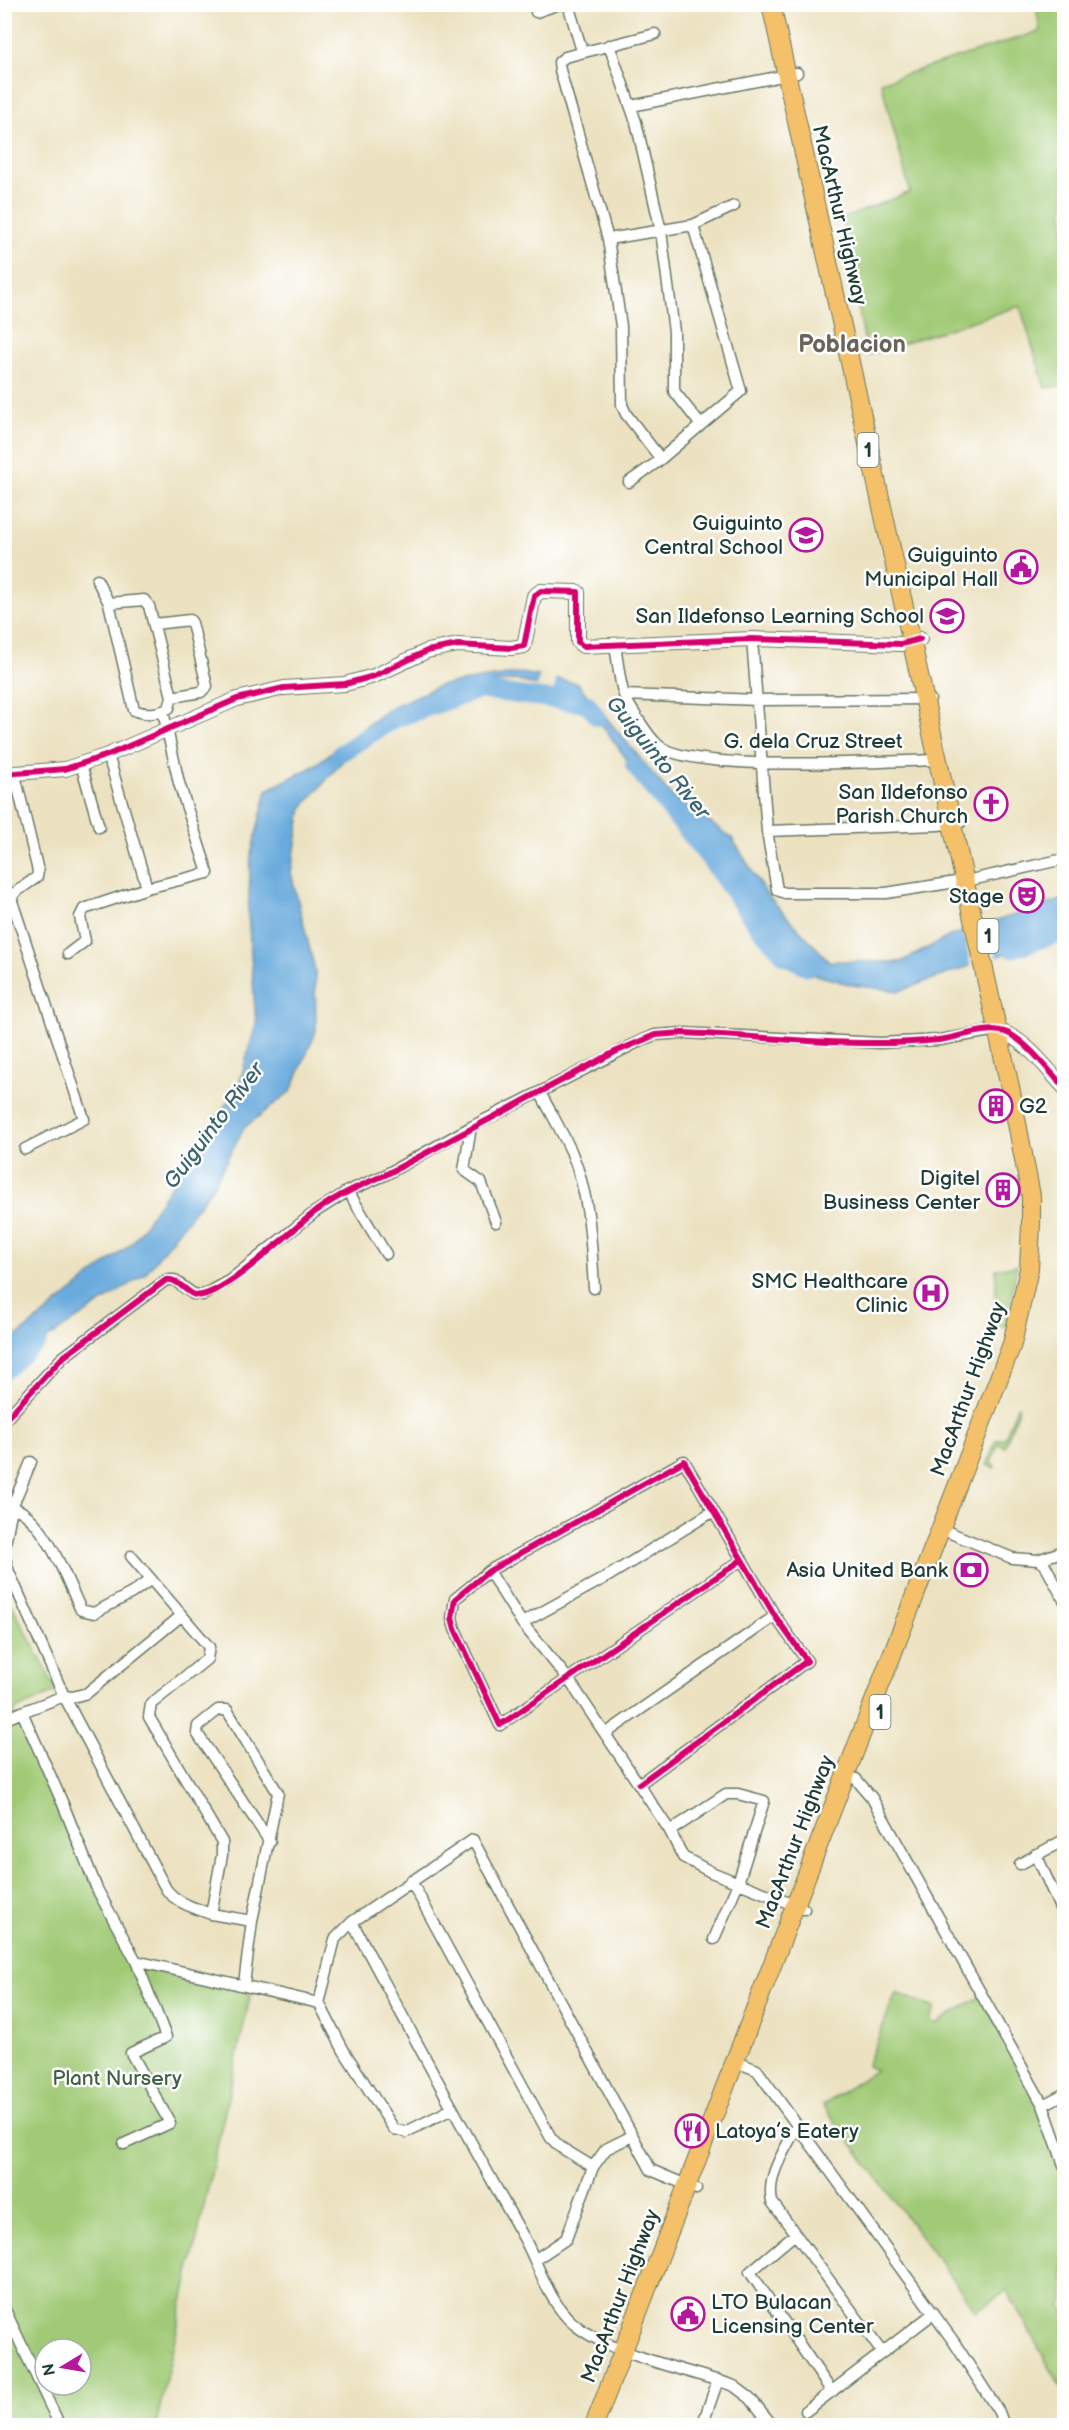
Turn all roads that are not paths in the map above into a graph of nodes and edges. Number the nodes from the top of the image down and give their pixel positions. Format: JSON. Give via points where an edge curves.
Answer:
{"nodes":[{"id":1,"x":559,"y":4,"type":"edge"},
{"id":2,"x":568,"y":4,"type":"edge"},
{"id":3,"x":771,"y":4,"type":"edge"},
{"id":4,"x":782,"y":4,"type":"edge"},
{"id":5,"x":536,"y":12,"type":"dead end"},
{"id":6,"x":655,"y":34,"type":"dead end"},
{"id":7,"x":609,"y":45,"type":"junction"},
{"id":8,"x":582,"y":51,"type":"junction"},
{"id":9,"x":791,"y":75,"type":"junction"},
{"id":10,"x":631,"y":106,"type":"junction"},
{"id":11,"x":734,"y":206,"type":"dead end"},
{"id":12,"x":693,"y":225,"type":"junction"},
{"id":13,"x":661,"y":231,"type":"junction"},
{"id":14,"x":608,"y":239,"type":"junction"},
{"id":15,"x":700,"y":424,"type":"junction"},
{"id":16,"x":660,"y":458,"type":"junction"},
{"id":17,"x":629,"y":483,"type":"dead end"},
{"id":18,"x":97,"y":580,"type":"dead end"},
{"id":19,"x":109,"y":603,"type":"junction"},
{"id":20,"x":154,"y":624,"type":"junction"},
{"id":21,"x":752,"y":639,"type":"junction"},
{"id":22,"x":915,"y":640,"type":"junction"},
{"id":23,"x":615,"y":646,"type":"junction"},
{"id":24,"x":624,"y":695,"type":"junction"},
{"id":25,"x":172,"y":697,"type":"junction"},
{"id":26,"x":928,"y":699,"type":"junction"},
{"id":27,"x":758,"y":700,"type":"junction"},
{"id":28,"x":163,"y":711,"type":"junction"},
{"id":29,"x":167,"y":731,"type":"junction"},
{"id":30,"x":108,"y":755,"type":"junction"},
{"id":31,"x":937,"y":760,"type":"junction"},
{"id":32,"x":81,"y":764,"type":"junction"},
{"id":33,"x":762,"y":764,"type":"junction"},
{"id":34,"x":10,"y":775,"type":"edge"},
{"id":35,"x":957,"y":823,"type":"junction"},
{"id":36,"x":99,"y":828,"type":"dead end"},
{"id":37,"x":767,"y":831,"type":"junction"},
{"id":38,"x":1065,"y":859,"type":"edge"},
{"id":39,"x":972,"y":886,"type":"junction"},
{"id":40,"x":147,"y":888,"type":"junction"},
{"id":41,"x":68,"y":954,"type":"dead end"},
{"id":42,"x":1003,"y":1031,"type":"junction"},
{"id":43,"x":1065,"y":1087,"type":"edge"},
{"id":44,"x":541,"y":1094,"type":"junction"},
{"id":45,"x":471,"y":1127,"type":"junction"},
{"id":46,"x":25,"y":1149,"type":"dead end"},
{"id":47,"x":348,"y":1191,"type":"junction"},
{"id":48,"x":496,"y":1222,"type":"dead end"},
{"id":49,"x":386,"y":1254,"type":"dead end"},
{"id":50,"x":594,"y":1288,"type":"dead end"},
{"id":51,"x":4,"y":1421,"type":"edge"},
{"id":52,"x":32,"y":1462,"type":"dead end"},
{"id":53,"x":12,"y":1507,"type":"junction"},
{"id":54,"x":712,"y":1512,"type":"junction"},
{"id":55,"x":945,"y":1531,"type":"junction"},
{"id":56,"x":4,"y":1550,"type":"edge"},
{"id":57,"x":1065,"y":1551,"type":"edge"},
{"id":58,"x":4,"y":1555,"type":"edge"},
{"id":59,"x":131,"y":1556,"type":"dead end"},
{"id":60,"x":1038,"y":1560,"type":"junction"},
{"id":61,"x":740,"y":1561,"type":"junction"},
{"id":62,"x":489,"y":1571,"type":"junction"},
{"id":63,"x":151,"y":1579,"type":"junction"},
{"id":64,"x":1065,"y":1600,"type":"edge"},
{"id":65,"x":181,"y":1616,"type":"junction"},
{"id":66,"x":775,"y":1616,"type":"junction"},
{"id":67,"x":522,"y":1623,"type":"junction"},
{"id":68,"x":569,"y":1680,"type":"junction"},
{"id":69,"x":64,"y":1696,"type":"junction"},
{"id":70,"x":22,"y":1712,"type":"junction"},
{"id":71,"x":4,"y":1720,"type":"edge"},
{"id":72,"x":605,"y":1734,"type":"junction"},
{"id":73,"x":850,"y":1777,"type":"junction"},
{"id":74,"x":639,"y":1784,"type":"junction"},
{"id":75,"x":670,"y":1831,"type":"junction"},
{"id":76,"x":1065,"y":1839,"type":"edge"},
{"id":77,"x":270,"y":1842,"type":"junction"},
{"id":78,"x":1036,"y":1854,"type":"junction"},
{"id":79,"x":1020,"y":1864,"type":"dead end"},
{"id":80,"x":411,"y":1881,"type":"junction"},
{"id":81,"x":738,"y":1883,"type":"junction"},
{"id":82,"x":1061,"y":1901,"type":"edge"},
{"id":83,"x":800,"y":1907,"type":"junction"},
{"id":84,"x":211,"y":1914,"type":"junction"},
{"id":85,"x":1065,"y":1917,"type":"edge"},
{"id":86,"x":252,"y":1921,"type":"junction"},
{"id":87,"x":352,"y":1922,"type":"junction"},
{"id":88,"x":714,"y":1939,"type":"dead end"},
{"id":89,"x":136,"y":1961,"type":"junction"},
{"id":90,"x":244,"y":1984,"type":"junction"},
{"id":91,"x":319,"y":2003,"type":"junction"},
{"id":92,"x":739,"y":2063,"type":"junction"},
{"id":93,"x":1065,"y":2094,"type":"edge"},
{"id":94,"x":1043,"y":2105,"type":"junction"},
{"id":95,"x":452,"y":2109,"type":"junction"},
{"id":96,"x":797,"y":2126,"type":"junction"},
{"id":97,"x":632,"y":2136,"type":"junction"},
{"id":98,"x":124,"y":2144,"type":"dead end"},
{"id":99,"x":1065,"y":2164,"type":"edge"},
{"id":100,"x":593,"y":2167,"type":"junction"},
{"id":101,"x":691,"y":2187,"type":"junction"},
{"id":102,"x":795,"y":2234,"type":"junction"},
{"id":103,"x":536,"y":2259,"type":"junction"},
{"id":104,"x":4,"y":2308,"type":"edge"},
{"id":105,"x":934,"y":2313,"type":"junction"},
{"id":106,"x":628,"y":2351,"type":"junction"},
{"id":107,"x":881,"y":2351,"type":"junction"},
{"id":108,"x":718,"y":2380,"type":"junction"},
{"id":109,"x":832,"y":2392,"type":"junction"},
{"id":110,"x":806,"y":2410,"type":"dead end"},
{"id":111,"x":60,"y":2426,"type":"edge"},
{"id":112,"x":594,"y":2426,"type":"edge"},
{"id":113,"x":604,"y":2426,"type":"edge"},
{"id":114,"x":702,"y":2426,"type":"edge"},
{"id":115,"x":772,"y":2426,"type":"edge"},
{"id":116,"x":1004,"y":2426,"type":"edge"}],
"edges":[{"from":1,"to":5,"type":"street"},
{"from":2,"to":8,"type":"street"},
{"from":3,"to":9,"type":"highway","name":"MacArthur Highway","number":"1"},
{"from":4,"to":9,"type":"highway","name":"MacArthur Highway","number":"1"},
{"from":6,"to":7,"type":"street"},
{"from":7,"to":8,"type":"street"},
{"from":7,"to":10,"type":"street"},
{"from":8,"to":14,"type":"street","via":[[565,57],[560,69]]},
{"from":9,"to":10,"type":"street"},
{"from":9,"to":22,"type":"highway","name":"MacArthur Highway","number":"1"},
{"from":10,"to":13,"type":"street"},
{"from":11,"to":12,"type":"street"},
{"from":12,"to":13,"type":"street"},
{"from":12,"to":15,"type":"street","via":[[741,386],[738,396]]},
{"from":13,"to":14,"type":"street"},
{"from":13,"to":15,"type":"street","via":[[674,332],[674,391]]},
{"from":14,"to":16,"type":"street","via":[[621,326],[622,405]]},
{"from":15,"to":16,"type":"street"},
{"from":16,"to":17,"type":"street"},
{"from":18,"to":19,"type":"street"},
{"from":19,"to":20,"type":"street","via":[[144,600]]},
{"from":19,"to":28,"type":"street","via":[[134,710]]},
{"from":20,"to":25,"type":"street"},
{"from":20,"to":25,"type":"street","via":[[190,620],[192,623],[207,686],[201,692]]},
{"from":21,"to":22,"type":"street","via":[[901,644]]},
{"from":21,"to":23,"type":"street"},
{"from":21,"to":27,"type":"street"},
{"from":22,"to":26,"type":"highway","name":"MacArthur Highway","number":"1"},
{"from":23,"to":24,"type":"street","name":"G. dela Cruz Street"},
{"from":23,"to":29,"type":"street","via":[[583,646],[578,642],[578,592],[541,591],[534,596],[524,646],[458,645],[427,651],[374,676],[345,684],[284,688],[237,699]]},
{"from":24,"to":27,"type":"street"},
{"from":24,"to":33,"type":"street","name":"G. dela Cruz Street","via":[[664,750],[704,760]]},
{"from":25,"to":28,"type":"street","via":[[169,708]]},
{"from":26,"to":27,"type":"street"},
{"from":26,"to":31,"type":"highway","name":"MacArthur Highway","number":"1"},
{"from":26,"to":35,"type":"highway","name":"MacArthur Highway","number":"1"},
{"from":27,"to":33,"type":"street"},
{"from":28,"to":29,"type":"street"},
{"from":29,"to":30,"type":"street"},
{"from":29,"to":40,"type":"street","via":[[207,873]]},
{"from":30,"to":32,"type":"street"},
{"from":30,"to":40,"type":"street"},
{"from":31,"to":33,"type":"street","name":"G. dela Cruz Street"},
{"from":31,"to":35,"type":"highway","name":"MacArthur Highway","number":"1"},
{"from":32,"to":34,"type":"street"},
{"from":32,"to":36,"type":"street"},
{"from":33,"to":37,"type":"street"},
{"from":34,"to":46,"type":"street","via":[[38,871],[37,877],[13,894],[12,901],[84,1119]]},
{"from":35,"to":37,"type":"street"},
{"from":35,"to":39,"type":"highway","name":"MacArthur Highway","number":"1"},
{"from":37,"to":39,"type":"street","via":[[773,879],[777,890],[786,893],[886,893]]},
{"from":38,"to":39,"type":"street"},
{"from":39,"to":42,"type":"highway","name":"MacArthur Highway","number":"1"},
{"from":40,"to":41,"type":"street","via":[[84,909],[80,917],[85,941]]},
{"from":42,"to":43,"type":"street","via":[[1032,1053]]},
{"from":42,"to":44,"type":"street","via":[[880,1043],[664,1034],[615,1052]]},
{"from":42,"to":55,"type":"highway","name":"MacArthur Highway","number":"1","via":[[1031,1196],[1029,1269],[1012,1344]]},
{"from":44,"to":45,"type":"street"},
{"from":44,"to":50,"type":"street","via":[[572,1153],[584,1193],[591,1230]]},
{"from":45,"to":47,"type":"street"},
{"from":45,"to":48,"type":"street","via":[[464,1170],[482,1182]]},
{"from":47,"to":49,"type":"street"},
{"from":47,"to":51,"type":"street","via":[[315,1212],[230,1280],[203,1295],[194,1294],[174,1280],[166,1280],[62,1358]]},
{"from":52,"to":53,"type":"street"},
{"from":53,"to":56,"type":"street"},
{"from":53,"to":63,"type":"street","via":[[31,1516],[86,1613],[132,1593]]},
{"from":54,"to":61,"type":"street"},
{"from":54,"to":62,"type":"street","via":[[684,1461]]},
{"from":54,"to":67,"type":"street"},
{"from":55,"to":60,"type":"street","via":[[1003,1556]]},
{"from":55,"to":73,"type":"highway","name":"MacArthur Highway","number":"1"},
{"from":57,"to":60,"type":"street"},
{"from":58,"to":69,"type":"street"},
{"from":59,"to":63,"type":"street"},
{"from":60,"to":64,"type":"street","via":[[1045,1565]]},
{"from":61,"to":66,"type":"street"},
{"from":61,"to":68,"type":"street"},
{"from":62,"to":67,"type":"street"},
{"from":62,"to":68,"type":"street","via":[[455,1599],[452,1618],[500,1725]]},
{"from":63,"to":65,"type":"street"},
{"from":65,"to":69,"type":"street","via":[[87,1694]]},
{"from":65,"to":84,"type":"street","via":[[209,1647],[210,1654],[152,1704],[149,1717],[222,1842]]},
{"from":66,"to":72,"type":"street"},
{"from":66,"to":74,"type":"street","via":[[807,1661]]},
{"from":67,"to":68,"type":"street"},
{"from":68,"to":72,"type":"street"},
{"from":69,"to":70,"type":"street"},
{"from":69,"to":84,"type":"street","via":[[166,1889],[183,1903]]},
{"from":70,"to":71,"type":"street"},
{"from":70,"to":89,"type":"street","via":[[97,1889]]},
{"from":72,"to":74,"type":"street"},
{"from":73,"to":83,"type":"highway","name":"MacArthur Highway","number":"1"},
{"from":73,"to":94,"type":"street","via":[[872,1798]]},
{"from":74,"to":75,"type":"street"},
{"from":75,"to":81,"type":"street","via":[[683,1857]]},
{"from":75,"to":81,"type":"street","via":[[726,1794],[764,1802]]},
{"from":76,"to":78,"type":"street"},
{"from":77,"to":77,"type":"street","via":[[197,1732],[198,1726],[218,1710],[227,1710],[278,1793]]},
{"from":77,"to":86,"type":"street"},
{"from":78,"to":79,"type":"street"},
{"from":78,"to":82,"type":"street"},
{"from":80,"to":87,"type":"street"},
{"from":80,"to":97,"type":"street","via":[[474,1839]]},
{"from":80,"to":100,"type":"street","via":[[551,2138]]},
{"from":81,"to":83,"type":"street"},
{"from":81,"to":88,"type":"street"},
{"from":82,"to":85,"type":"street"},
{"from":83,"to":92,"type":"highway","name":"MacArthur Highway","number":"1"},
{"from":84,"to":86,"type":"street"},
{"from":86,"to":90,"type":"street"},
{"from":87,"to":91,"type":"street","via":[[335,1939]]},
{"from":87,"to":95,"type":"street"},
{"from":89,"to":90,"type":"street"},
{"from":89,"to":98,"type":"street","via":[[166,2037],[131,2053],[170,2123]]},
{"from":90,"to":91,"type":"street"},
{"from":91,"to":95,"type":"street","via":[[344,2051],[394,2129],[406,2132]]},
{"from":92,"to":96,"type":"street","via":[[757,2070]]},
{"from":92,"to":101,"type":"highway","name":"MacArthur Highway","number":"1"},
{"from":93,"to":94,"type":"street"},
{"from":94,"to":99,"type":"street"},
{"from":95,"to":103,"type":"street"},
{"from":96,"to":102,"type":"street","via":[[769,2191],[772,2202]]},
{"from":96,"to":105,"type":"street"},
{"from":97,"to":100,"type":"street","via":[[606,2149]]},
{"from":97,"to":101,"type":"street","via":[[651,2170]]},
{"from":100,"to":103,"type":"street","via":[[566,2239]]},
{"from":101,"to":106,"type":"highway","name":"MacArthur Highway","number":"1"},
{"from":102,"to":107,"type":"street"},
{"from":102,"to":109,"type":"street","via":[[750,2272]]},
{"from":103,"to":106,"type":"street","via":[[561,2311],[575,2326]]},
{"from":104,"to":111,"type":"street"},
{"from":105,"to":107,"type":"street"},
{"from":105,"to":116,"type":"street","via":[[999,2412]]},
{"from":106,"to":108,"type":"street"},
{"from":106,"to":112,"type":"highway","name":"MacArthur Highway","number":"1"},
{"from":106,"to":113,"type":"highway","name":"MacArthur Highway","number":"1"},
{"from":107,"to":109,"type":"street"},
{"from":108,"to":114,"type":"street"},
{"from":108,"to":115,"type":"street","via":[[750,2398]]},
{"from":109,"to":110,"type":"street"}]}
